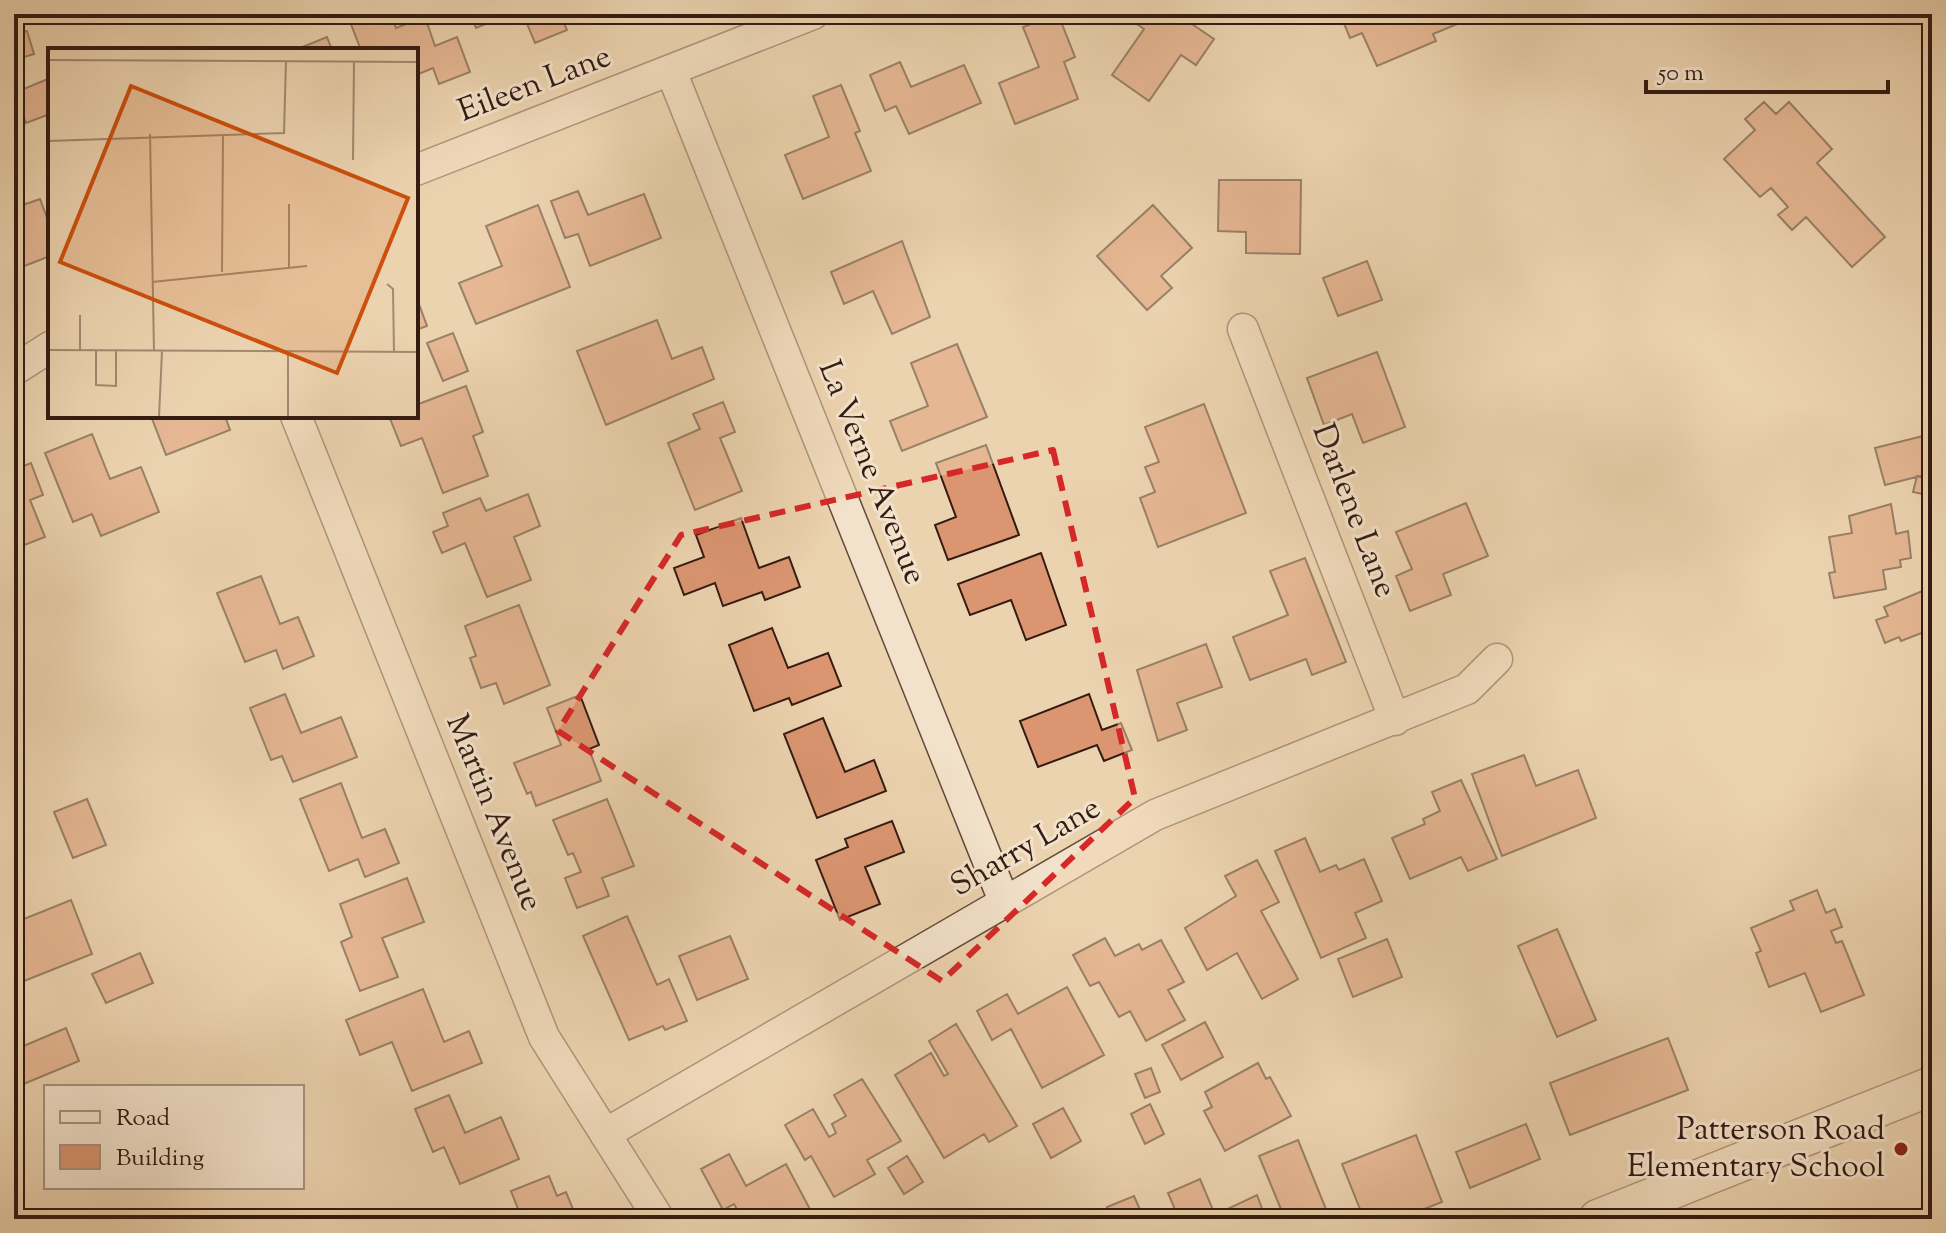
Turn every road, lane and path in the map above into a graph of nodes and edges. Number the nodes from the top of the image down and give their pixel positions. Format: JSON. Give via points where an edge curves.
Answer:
{"nodes":[{"id":1,"x":813,"y":14,"type":"edge"},
{"id":2,"x":671,"y":71,"type":"junction"},
{"id":3,"x":418,"y":169,"type":"edge"},
{"id":4,"x":1243,"y":329,"type":"dead end"},
{"id":5,"x":48,"y":348,"type":"edge"},
{"id":6,"x":14,"y":370,"type":"edge"},
{"id":7,"x":297,"y":418,"type":"edge"},
{"id":8,"x":1497,"y":659,"type":"dead end"},
{"id":9,"x":1395,"y":720,"type":"junction"},
{"id":10,"x":1004,"y":901,"type":"junction"},
{"id":11,"x":1932,"y":1086,"type":"edge"},
{"id":12,"x":605,"y":1134,"type":"junction"},
{"id":13,"x":659,"y":1219,"type":"edge"},
{"id":14,"x":1598,"y":1219,"type":"edge"}],
"edges":[{"from":1,"to":2,"type":"street","name":"Eileen Lane"},
{"from":2,"to":3,"type":"street","name":"Eileen Lane"},
{"from":2,"to":10,"type":"street","name":"La Verne Avenue"},
{"from":4,"to":9,"type":"street","name":"Darlene Lane"},
{"from":5,"to":6,"type":"street"},
{"from":7,"to":12,"type":"street","name":"Martin Avenue","via":[[544,1037]]},
{"from":8,"to":9,"type":"street","name":"Sharry Lane","via":[[1467,689]]},
{"from":9,"to":10,"type":"street","name":"Sharry Lane","via":[[1155,815]]},
{"from":10,"to":12,"type":"street","name":"Sharry Lane"},
{"from":11,"to":14,"type":"street"},
{"from":12,"to":13,"type":"street","name":"Martin Avenue"}]}
